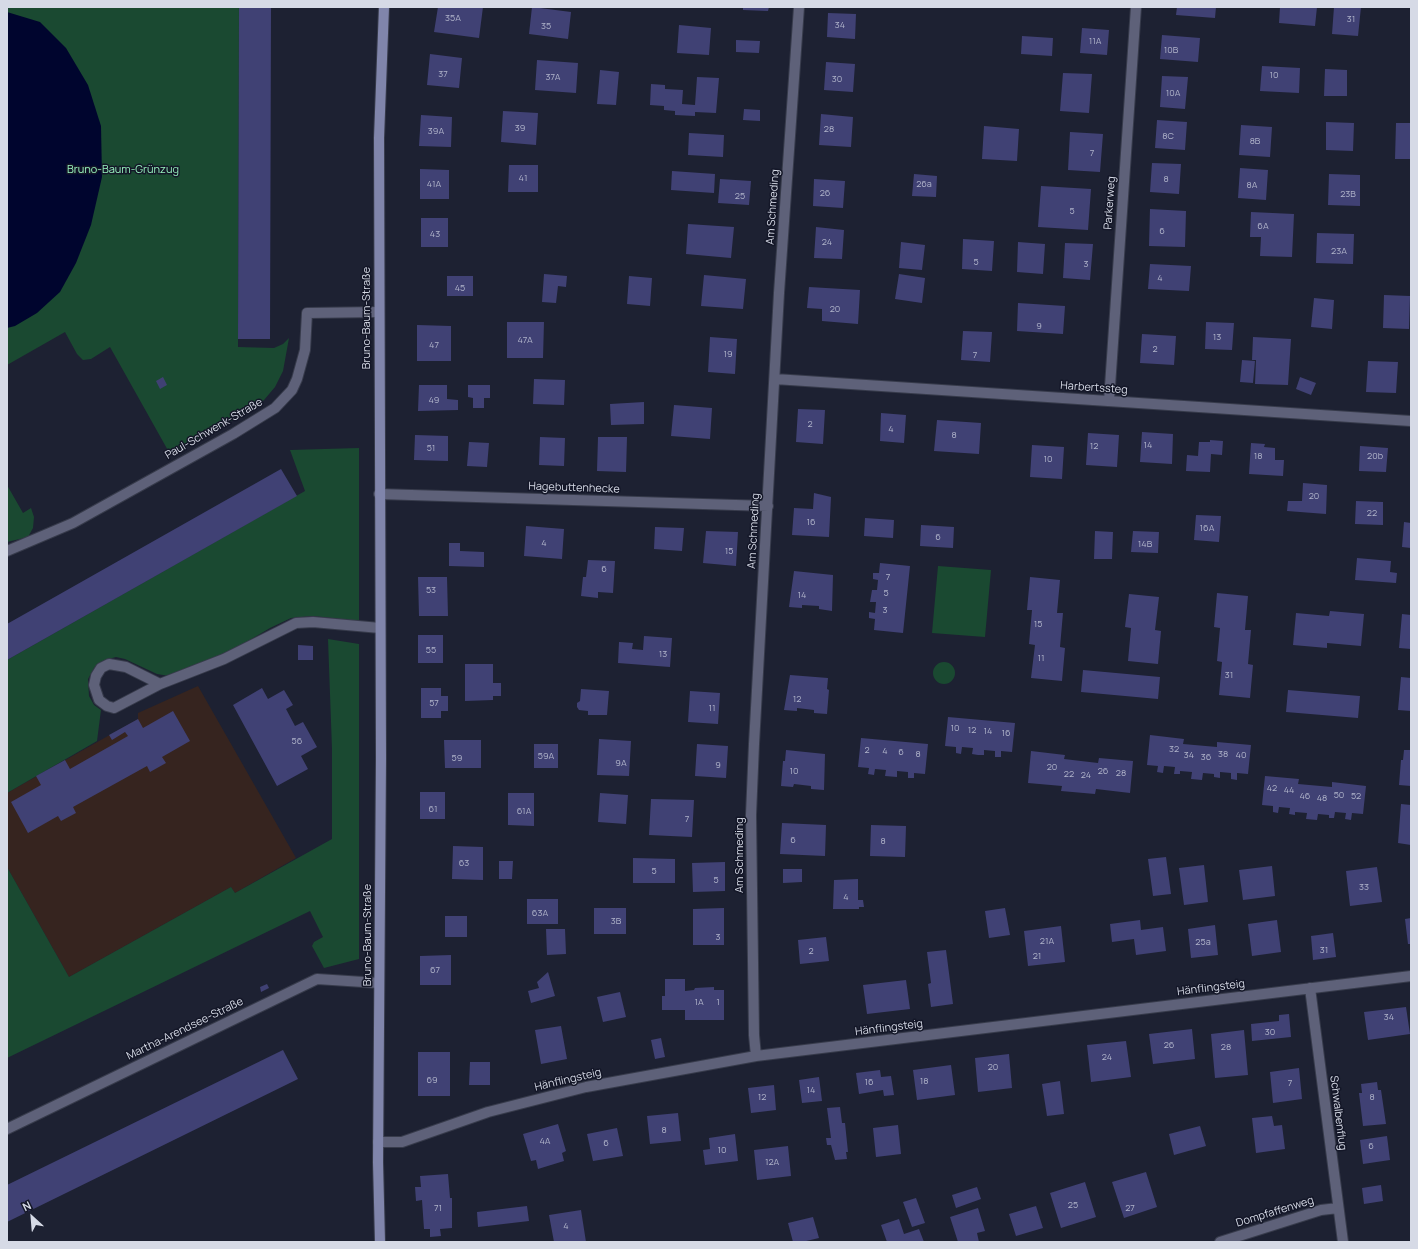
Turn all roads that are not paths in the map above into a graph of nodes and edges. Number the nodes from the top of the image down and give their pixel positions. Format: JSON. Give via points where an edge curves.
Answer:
{"nodes":[{"id":1,"x":384,"y":7,"type":"edge"},
{"id":2,"x":799,"y":7,"type":"edge"},
{"id":3,"x":1136,"y":7,"type":"edge"},
{"id":4,"x":380,"y":312,"type":"junction"},
{"id":5,"x":775,"y":379,"type":"junction"},
{"id":6,"x":1109,"y":401,"type":"junction"},
{"id":7,"x":1411,"y":420,"type":"edge"},
{"id":8,"x":379,"y":494,"type":"junction"},
{"id":9,"x":768,"y":506,"type":"junction"},
{"id":10,"x":7,"y":551,"type":"edge"},
{"id":11,"x":380,"y":628,"type":"junction"},
{"id":12,"x":160,"y":684,"type":"junction"},
{"id":13,"x":1411,"y":976,"type":"edge"},
{"id":14,"x":379,"y":983,"type":"junction"},
{"id":15,"x":1310,"y":988,"type":"junction"},
{"id":16,"x":756,"y":1056,"type":"junction"},
{"id":17,"x":7,"y":1129,"type":"edge"},
{"id":18,"x":378,"y":1142,"type":"junction"},
{"id":19,"x":1338,"y":1208,"type":"junction"},
{"id":20,"x":380,"y":1242,"type":"edge"},
{"id":21,"x":1220,"y":1242,"type":"edge"},
{"id":22,"x":1343,"y":1242,"type":"edge"}],
"edges":[{"from":1,"to":4,"type":"street","name":"Bruno-Baum-Straße","via":[[379,138]]},
{"from":2,"to":5,"type":"street","name":"Am Schmeding"},
{"from":3,"to":6,"type":"street","name":"Parkerweg"},
{"from":4,"to":8,"type":"street","name":"Bruno-Baum-Straße"},
{"from":4,"to":10,"type":"street","name":"Paul-Schwenk-Straße","via":[[307,313],[305,350],[297,379],[292,390],[275,408],[74,523]]},
{"from":5,"to":6,"type":"street","name":"Harbertssteg"},
{"from":5,"to":9,"type":"street","name":"Am Schmeding"},
{"from":6,"to":7,"type":"street","name":"Harbertssteg"},
{"from":8,"to":9,"type":"street","name":"Hagebuttenhecke"},
{"from":8,"to":11,"type":"street","name":"Bruno-Baum-Straße"},
{"from":9,"to":16,"type":"street","name":"Am Schmeding","via":[[751,815]]},
{"from":11,"to":12,"type":"street","via":[[313,622],[296,623],[224,660]]},
{"from":11,"to":14,"type":"street","name":"Bruno-Baum-Straße"},
{"from":12,"to":12,"type":"street","via":[[114,708],[100,700],[94,685],[101,668],[109,664],[126,667]]},
{"from":13,"to":15,"type":"street","name":"Hänflingsteig"},
{"from":14,"to":17,"type":"street","name":"Martha-Arendsee-Straße","via":[[317,979]]},
{"from":14,"to":18,"type":"street","name":"Bruno-Baum-Straße"},
{"from":15,"to":16,"type":"street","name":"Hänflingsteig"},
{"from":15,"to":19,"type":"street","name":"Schwalbenflug"},
{"from":16,"to":18,"type":"street","name":"Hänflingsteig","via":[[586,1087],[488,1112],[402,1142]]},
{"from":18,"to":20,"type":"street","name":"Bruno-Baum-Straße"},
{"from":19,"to":21,"type":"street","name":"Dompfaffenweg","via":[[1321,1210]]},
{"from":19,"to":22,"type":"street","name":"Schwalbenflug"}]}
